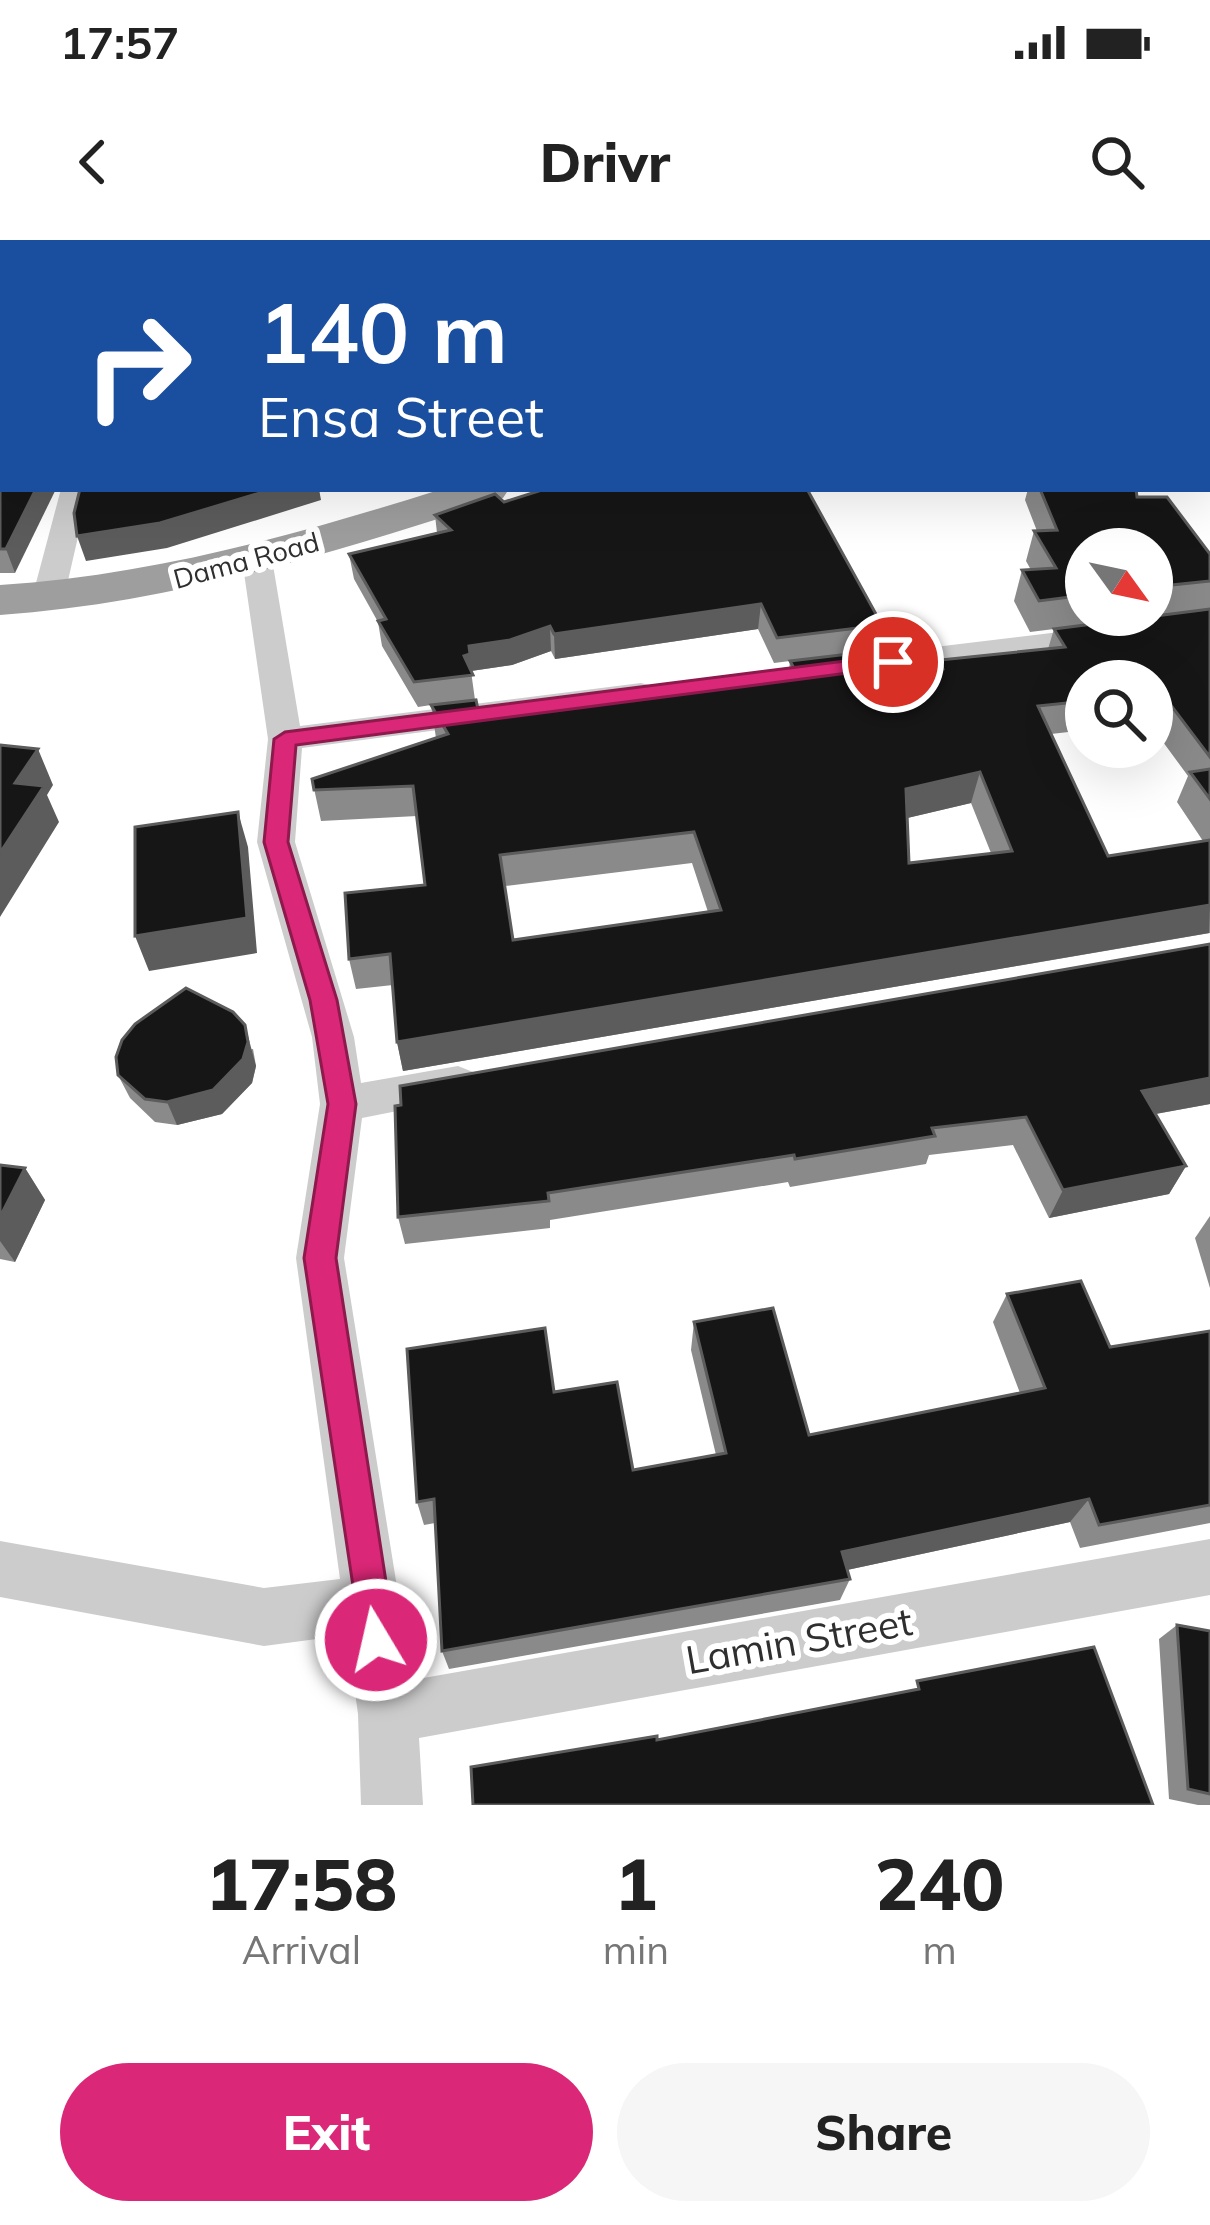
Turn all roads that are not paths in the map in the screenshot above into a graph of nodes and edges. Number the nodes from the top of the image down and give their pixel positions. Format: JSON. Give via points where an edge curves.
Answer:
{"nodes":[{"id":1,"x":74,"y":492,"type":"edge"},
{"id":2,"x":477,"y":492,"type":"edge"},
{"id":3,"x":257,"y":560,"type":"junction"},
{"id":4,"x":48,"y":598,"type":"junction"},
{"id":5,"x":0,"y":600,"type":"edge"},
{"id":6,"x":1210,"y":624,"type":"edge"},
{"id":7,"x":826,"y":670,"type":"edge"},
{"id":8,"x":668,"y":690,"type":"edge"},
{"id":9,"x":285,"y":739,"type":"junction"},
{"id":10,"x":506,"y":1076,"type":"edge"},
{"id":11,"x":342,"y":1104,"type":"junction"},
{"id":12,"x":1210,"y":1567,"type":"edge"},
{"id":13,"x":0,"y":1569,"type":"edge"},
{"id":14,"x":371,"y":1603,"type":"junction"},
{"id":15,"x":388,"y":1714,"type":"junction"},
{"id":16,"x":392,"y":1805,"type":"edge"}],
"edges":[{"from":1,"to":4,"type":"street"},
{"from":2,"to":3,"type":"highway","name":"Dama Road"},
{"from":3,"to":4,"type":"highway","name":"Dama Road"},
{"from":3,"to":9,"type":"street"},
{"from":4,"to":5,"type":"highway","name":"Dama Road"},
{"from":6,"to":7,"type":"street"},
{"from":8,"to":9,"type":"street"},
{"from":9,"to":11,"type":"street","via":[[276,842],[323,1000]]},
{"from":10,"to":11,"type":"street"},
{"from":11,"to":14,"type":"street","via":[[320,1258]]},
{"from":12,"to":15,"type":"street","name":"Lamin Street"},
{"from":13,"to":14,"type":"street","via":[[264,1617]]},
{"from":14,"to":15,"type":"street"},
{"from":15,"to":16,"type":"street"}]}
